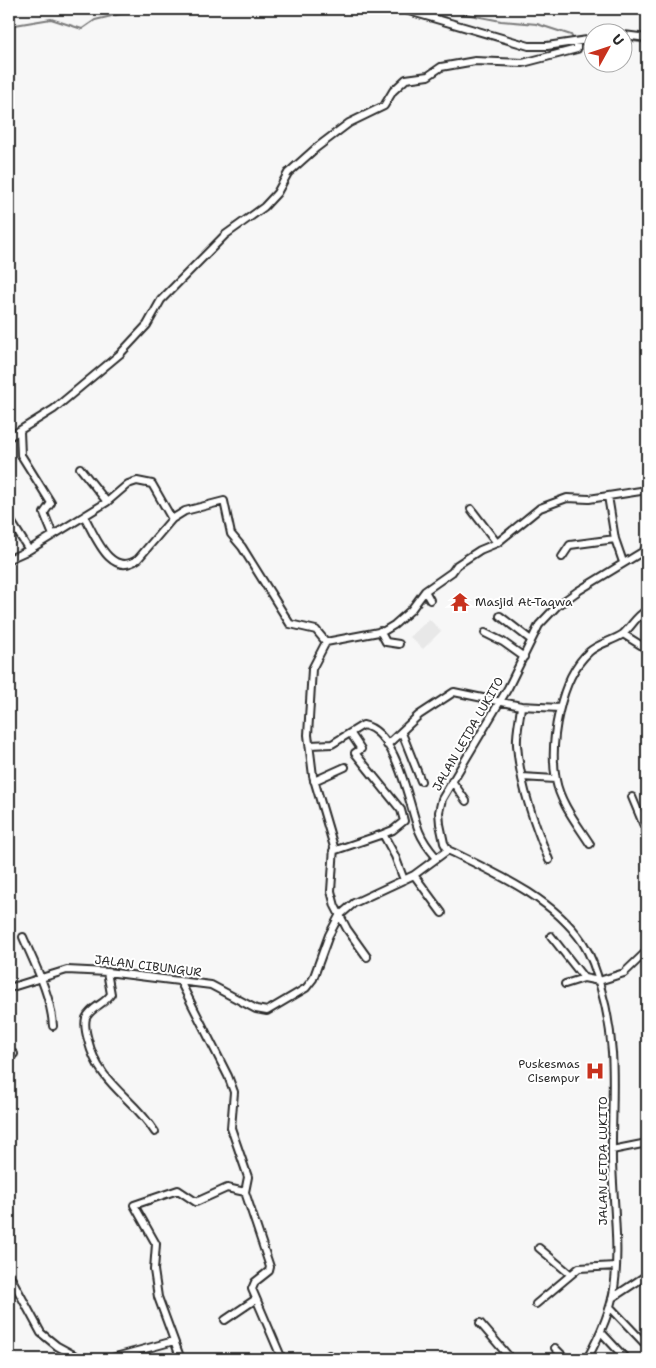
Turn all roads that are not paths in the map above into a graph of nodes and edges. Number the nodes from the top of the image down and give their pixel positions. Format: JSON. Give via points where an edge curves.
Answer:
{"nodes":[{"id":1,"x":402,"y":9,"type":"edge"},
{"id":2,"x":634,"y":36,"type":"edge"},
{"id":3,"x":647,"y":38,"type":"edge"},
{"id":4,"x":584,"y":42,"type":"edge"},
{"id":5,"x":576,"y":44,"type":"junction"},
{"id":6,"x":20,"y":430,"type":"junction"},
{"id":7,"x":9,"y":437,"type":"edge"},
{"id":8,"x":80,"y":468,"type":"dead end"},
{"id":9,"x":647,"y":490,"type":"edge"},
{"id":10,"x":608,"y":496,"type":"junction"},
{"id":11,"x":107,"y":502,"type":"junction"},
{"id":12,"x":471,"y":509,"type":"dead end"},
{"id":13,"x":84,"y":516,"type":"junction"},
{"id":14,"x":9,"y":518,"type":"edge"},
{"id":15,"x":172,"y":518,"type":"junction"},
{"id":16,"x":53,"y":535,"type":"junction"},
{"id":17,"x":615,"y":539,"type":"junction"},
{"id":18,"x":496,"y":543,"type":"junction"},
{"id":19,"x":647,"y":549,"type":"edge"},
{"id":20,"x":29,"y":550,"type":"junction"},
{"id":21,"x":562,"y":557,"type":"dead end"},
{"id":22,"x":9,"y":559,"type":"edge"},
{"id":23,"x":623,"y":562,"type":"junction"},
{"id":24,"x":425,"y":591,"type":"junction"},
{"id":25,"x":430,"y":600,"type":"dead end"},
{"id":26,"x":647,"y":610,"type":"edge"},
{"id":27,"x":500,"y":616,"type":"dead end"},
{"id":28,"x":380,"y":631,"type":"junction"},
{"id":29,"x":485,"y":633,"type":"dead end"},
{"id":30,"x":623,"y":634,"type":"junction"},
{"id":31,"x":531,"y":640,"type":"junction"},
{"id":32,"x":326,"y":642,"type":"junction"},
{"id":33,"x":399,"y":644,"type":"dead end"},
{"id":34,"x":647,"y":648,"type":"edge"},
{"id":35,"x":524,"y":657,"type":"junction"},
{"id":36,"x":500,"y":702,"type":"junction"},
{"id":37,"x":521,"y":706,"type":"junction"},
{"id":38,"x":559,"y":708,"type":"junction"},
{"id":39,"x":402,"y":733,"type":"junction"},
{"id":40,"x":351,"y":734,"type":"junction"},
{"id":41,"x":310,"y":745,"type":"junction"},
{"id":42,"x":387,"y":745,"type":"junction"},
{"id":43,"x":345,"y":767,"type":"dead end"},
{"id":44,"x":522,"y":777,"type":"junction"},
{"id":45,"x":555,"y":779,"type":"junction"},
{"id":46,"x":314,"y":781,"type":"junction"},
{"id":47,"x":421,"y":781,"type":"dead end"},
{"id":48,"x":452,"y":781,"type":"junction"},
{"id":49,"x":632,"y":797,"type":"dead end"},
{"id":50,"x":466,"y":801,"type":"dead end"},
{"id":51,"x":647,"y":833,"type":"edge"},
{"id":52,"x":383,"y":834,"type":"junction"},
{"id":53,"x":590,"y":844,"type":"dead end"},
{"id":54,"x":448,"y":850,"type":"junction"},
{"id":55,"x":333,"y":851,"type":"junction"},
{"id":56,"x":436,"y":857,"type":"junction"},
{"id":57,"x":549,"y":860,"type":"dead end"},
{"id":58,"x":414,"y":875,"type":"junction"},
{"id":59,"x":404,"y":880,"type":"junction"},
{"id":60,"x":442,"y":913,"type":"dead end"},
{"id":61,"x":340,"y":916,"type":"junction"},
{"id":62,"x":551,"y":936,"type":"dead end"},
{"id":63,"x":24,"y":937,"type":"dead end"},
{"id":64,"x":647,"y":951,"type":"edge"},
{"id":65,"x":367,"y":957,"type":"dead end"},
{"id":66,"x":107,"y":972,"type":"junction"},
{"id":67,"x":584,"y":978,"type":"junction"},
{"id":68,"x":41,"y":979,"type":"junction"},
{"id":69,"x":180,"y":980,"type":"junction"},
{"id":70,"x":599,"y":981,"type":"junction"},
{"id":71,"x":565,"y":984,"type":"dead end"},
{"id":72,"x":9,"y":988,"type":"edge"},
{"id":73,"x":54,"y":1026,"type":"dead end"},
{"id":74,"x":155,"y":1132,"type":"dead end"},
{"id":75,"x":647,"y":1143,"type":"edge"},
{"id":76,"x":612,"y":1150,"type":"junction"},
{"id":77,"x":245,"y":1192,"type":"junction"},
{"id":78,"x":539,"y":1248,"type":"dead end"},
{"id":79,"x":616,"y":1266,"type":"junction"},
{"id":80,"x":9,"y":1274,"type":"edge"},
{"id":81,"x":570,"y":1274,"type":"junction"},
{"id":82,"x":647,"y":1275,"type":"edge"},
{"id":83,"x":612,"y":1298,"type":"junction"},
{"id":84,"x":256,"y":1299,"type":"junction"},
{"id":85,"x":536,"y":1304,"type":"dead end"},
{"id":86,"x":610,"y":1306,"type":"junction"},
{"id":87,"x":225,"y":1320,"type":"dead end"},
{"id":88,"x":480,"y":1323,"type":"dead end"},
{"id":89,"x":601,"y":1332,"type":"junction"},
{"id":90,"x":174,"y":1341,"type":"junction"},
{"id":91,"x":647,"y":1346,"type":"edge"},
{"id":92,"x":555,"y":1348,"type":"dead end"},
{"id":93,"x":179,"y":1354,"type":"dead end"},
{"id":94,"x":81,"y":1359,"type":"edge"},
{"id":95,"x":108,"y":1359,"type":"edge"},
{"id":96,"x":282,"y":1359,"type":"edge"},
{"id":97,"x":511,"y":1359,"type":"edge"},
{"id":98,"x":566,"y":1359,"type":"edge"},
{"id":99,"x":587,"y":1359,"type":"edge"},
{"id":100,"x":626,"y":1359,"type":"edge"}],
"edges":[{"from":1,"to":5,"type":"street","via":[[529,46]]},
{"from":2,"to":3,"type":"street"},
{"from":4,"to":5,"type":"street"},
{"from":5,"to":6,"type":"street","via":[[523,63],[486,61],[441,67],[428,76],[406,79],[384,106],[348,123],[288,173],[277,193],[264,207],[225,235],[161,300],[147,325],[120,354],[54,410]]},
{"from":6,"to":7,"type":"street"},
{"from":6,"to":16,"type":"street","via":[[21,455],[51,503],[44,513]]},
{"from":8,"to":11,"type":"street"},
{"from":9,"to":10,"type":"street"},
{"from":10,"to":17,"type":"street"},
{"from":10,"to":18,"type":"street","via":[[567,498],[540,508]]},
{"from":11,"to":13,"type":"street"},
{"from":11,"to":15,"type":"street","via":[[128,484],[146,482],[152,484]]},
{"from":12,"to":18,"type":"street"},
{"from":13,"to":15,"type":"street","via":[[110,560],[120,565],[138,558]]},
{"from":13,"to":16,"type":"street"},
{"from":14,"to":20,"type":"street"},
{"from":15,"to":32,"type":"street","via":[[185,511],[224,501],[230,534],[242,546],[290,624],[316,630]]},
{"from":16,"to":20,"type":"street"},
{"from":17,"to":21,"type":"street","via":[[570,545]]},
{"from":17,"to":23,"type":"street"},
{"from":18,"to":24,"type":"street","via":[[470,556]]},
{"from":19,"to":23,"type":"street","name":"JALAN LETDA LUKITO"},
{"from":20,"to":22,"type":"street"},
{"from":23,"to":31,"type":"street","name":"JALAN LETDA LUKITO","via":[[557,606],[544,618]]},
{"from":24,"to":25,"type":"street"},
{"from":24,"to":28,"type":"street","via":[[404,617]]},
{"from":26,"to":30,"type":"street","via":[[631,622]]},
{"from":27,"to":31,"type":"street"},
{"from":28,"to":32,"type":"street"},
{"from":28,"to":33,"type":"street","via":[[386,642]]},
{"from":29,"to":35,"type":"street"},
{"from":30,"to":34,"type":"street"},
{"from":30,"to":38,"type":"street","via":[[588,652]]},
{"from":31,"to":35,"type":"street","name":"JALAN LETDA LUKITO"},
{"from":32,"to":41,"type":"street","via":[[312,669]]},
{"from":35,"to":36,"type":"street","name":"JALAN LETDA LUKITO"},
{"from":36,"to":37,"type":"street"},
{"from":36,"to":39,"type":"street","via":[[454,692],[419,715]]},
{"from":36,"to":48,"type":"street","name":"JALAN LETDA LUKITO"},
{"from":37,"to":38,"type":"street"},
{"from":37,"to":44,"type":"street","via":[[517,743]]},
{"from":38,"to":45,"type":"street","via":[[555,731]]},
{"from":39,"to":42,"type":"street"},
{"from":39,"to":47,"type":"street"},
{"from":40,"to":41,"type":"street","via":[[332,744]]},
{"from":40,"to":42,"type":"street","via":[[363,725],[372,727]]},
{"from":40,"to":52,"type":"street","via":[[361,749],[355,753],[401,810],[404,820]]},
{"from":41,"to":46,"type":"street"},
{"from":42,"to":56,"type":"street","via":[[398,765],[420,833]]},
{"from":43,"to":46,"type":"street"},
{"from":44,"to":45,"type":"street"},
{"from":44,"to":57,"type":"street"},
{"from":45,"to":53,"type":"street","via":[[568,810]]},
{"from":46,"to":55,"type":"street"},
{"from":48,"to":50,"type":"street"},
{"from":48,"to":54,"type":"street","name":"JALAN LETDA LUKITO","via":[[439,812]]},
{"from":49,"to":51,"type":"street"},
{"from":52,"to":55,"type":"street"},
{"from":52,"to":59,"type":"street"},
{"from":54,"to":56,"type":"street","name":"JALAN CIBUNGUR"},
{"from":54,"to":70,"type":"street","name":"JALAN LETDA LUKITO","via":[[523,889],[562,920],[583,943]]},
{"from":55,"to":61,"type":"street","via":[[331,891]]},
{"from":56,"to":58,"type":"street","name":"JALAN CIBUNGUR"},
{"from":58,"to":59,"type":"street","name":"JALAN CIBUNGUR"},
{"from":58,"to":60,"type":"street"},
{"from":59,"to":61,"type":"street","name":"JALAN CIBUNGUR","via":[[354,903]]},
{"from":61,"to":65,"type":"street"},
{"from":61,"to":69,"type":"street","name":"JALAN CIBUNGUR","via":[[329,935],[313,980],[274,1009],[256,1009],[211,985]]},
{"from":62,"to":67,"type":"street"},
{"from":63,"to":68,"type":"street"},
{"from":64,"to":70,"type":"street","via":[[624,973]]},
{"from":66,"to":68,"type":"street","name":"JALAN CIBUNGUR","via":[[67,970]]},
{"from":66,"to":69,"type":"street","name":"JALAN CIBUNGUR"},
{"from":66,"to":74,"type":"street","via":[[111,994],[91,1011],[85,1026],[92,1058]]},
{"from":67,"to":70,"type":"street"},
{"from":67,"to":71,"type":"street"},
{"from":68,"to":72,"type":"street","name":"JALAN CIBUNGUR"},
{"from":68,"to":73,"type":"street"},
{"from":69,"to":77,"type":"street","via":[[234,1092],[232,1128],[248,1177]]},
{"from":70,"to":76,"type":"street","name":"JALAN LETDA LUKITO","via":[[608,1013],[612,1049]]},
{"from":75,"to":76,"type":"street"},
{"from":76,"to":79,"type":"street","name":"JALAN LETDA LUKITO"},
{"from":77,"to":84,"type":"street","via":[[270,1267],[268,1273],[253,1285]]},
{"from":77,"to":90,"type":"street","via":[[227,1188],[196,1202],[178,1190],[134,1205],[156,1244],[154,1270],[158,1297]]},
{"from":78,"to":81,"type":"street"},
{"from":79,"to":81,"type":"street","via":[[581,1267]]},
{"from":79,"to":83,"type":"street","name":"JALAN LETDA LUKITO"},
{"from":80,"to":94,"type":"street","via":[[41,1333]]},
{"from":81,"to":85,"type":"street"},
{"from":82,"to":83,"type":"street"},
{"from":83,"to":86,"type":"street","name":"JALAN LETDA LUKITO"},
{"from":84,"to":87,"type":"street"},
{"from":84,"to":96,"type":"street"},
{"from":86,"to":89,"type":"street","name":"JALAN LETDA LUKITO"},
{"from":86,"to":91,"type":"street"},
{"from":88,"to":97,"type":"street"},
{"from":89,"to":99,"type":"street","name":"JALAN LETDA LUKITO"},
{"from":89,"to":100,"type":"street"},
{"from":90,"to":93,"type":"street"},
{"from":90,"to":95,"type":"street"},
{"from":92,"to":98,"type":"street"}]}
